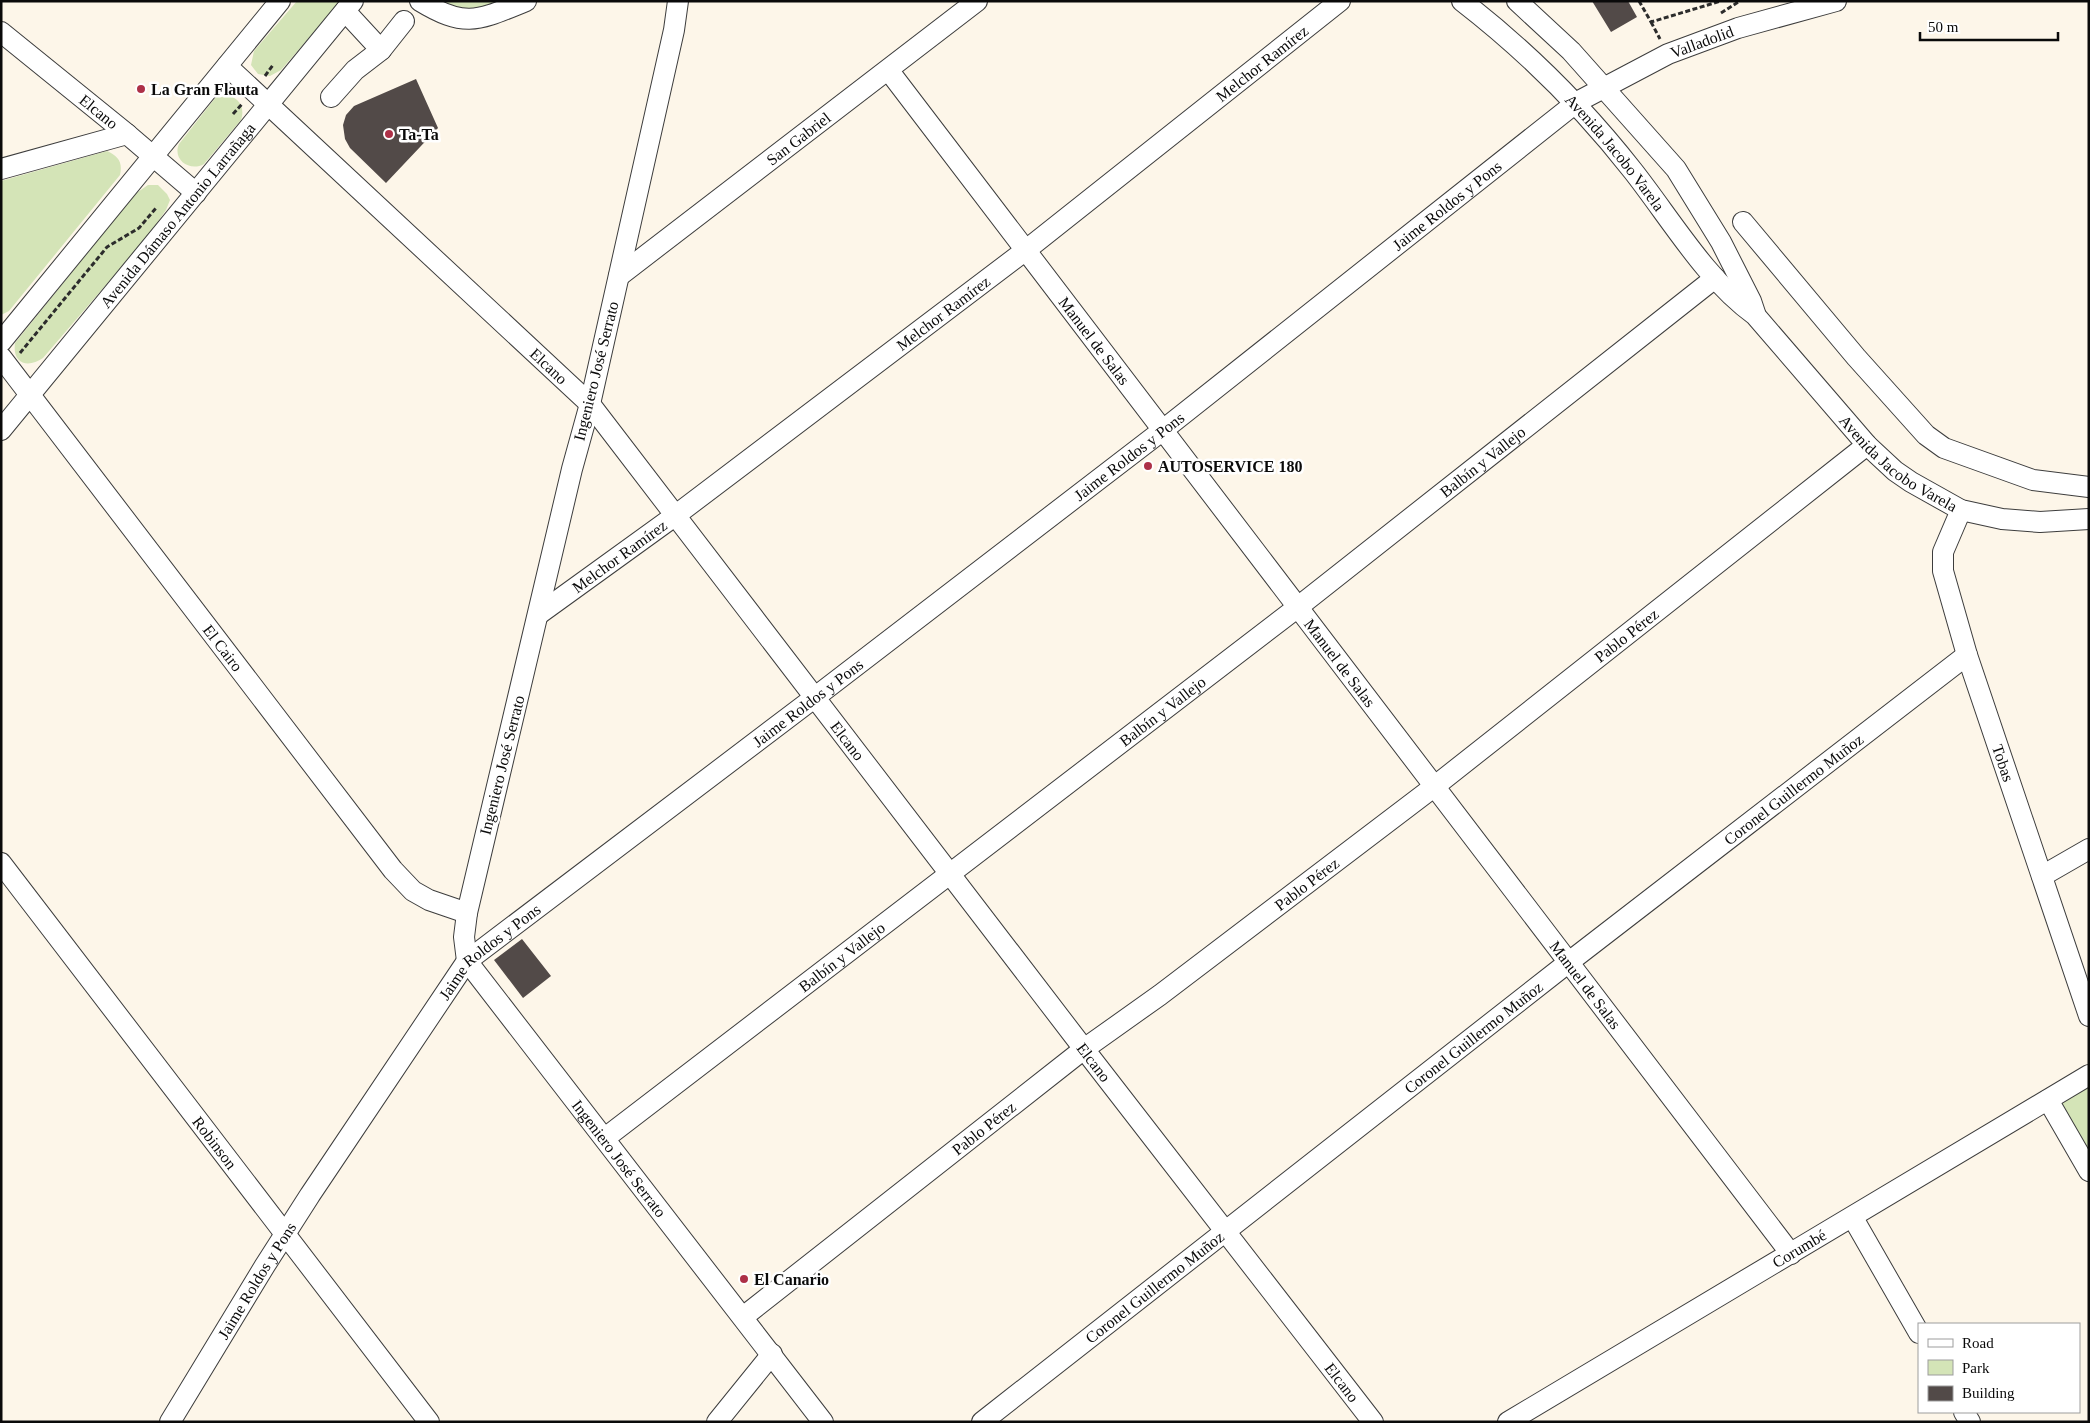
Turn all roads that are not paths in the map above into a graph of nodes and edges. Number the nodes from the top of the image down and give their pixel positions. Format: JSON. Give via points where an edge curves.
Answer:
{"nodes":[{"id":1,"x":280,"y":1,"type":"edge"},
{"id":2,"x":420,"y":1,"type":"edge"},
{"id":3,"x":526,"y":1,"type":"edge"},
{"id":4,"x":678,"y":1,"type":"edge"},
{"id":5,"x":977,"y":1,"type":"edge"},
{"id":6,"x":1340,"y":1,"type":"edge"},
{"id":7,"x":1462,"y":1,"type":"edge"},
{"id":8,"x":1517,"y":1,"type":"edge"},
{"id":9,"x":1836,"y":1,"type":"edge"},
{"id":10,"x":349,"y":6,"type":"edge"},
{"id":11,"x":404,"y":21,"type":"dead end"},
{"id":12,"x":1,"y":32,"type":"edge"},
{"id":13,"x":381,"y":50,"type":"junction"},
{"id":14,"x":227,"y":66,"type":"junction"},
{"id":15,"x":889,"y":71,"type":"junction"},
{"id":16,"x":1605,"y":87,"type":"junction"},
{"id":17,"x":331,"y":97,"type":"dead end"},
{"id":18,"x":1576,"y":102,"type":"junction"},
{"id":19,"x":268,"y":104,"type":"junction"},
{"id":20,"x":127,"y":134,"type":"junction"},
{"id":21,"x":153,"y":156,"type":"junction"},
{"id":22,"x":1,"y":169,"type":"edge"},
{"id":23,"x":196,"y":193,"type":"junction"},
{"id":24,"x":1743,"y":222,"type":"dead end"},
{"id":25,"x":1026,"y":250,"type":"junction"},
{"id":26,"x":619,"y":276,"type":"junction"},
{"id":27,"x":1715,"y":278,"type":"junction"},
{"id":28,"x":1755,"y":315,"type":"junction"},
{"id":29,"x":1,"y":342,"type":"edge"},
{"id":30,"x":1,"y":357,"type":"edge"},
{"id":31,"x":30,"y":394,"type":"junction"},
{"id":32,"x":590,"y":404,"type":"junction"},
{"id":33,"x":1,"y":430,"type":"edge"},
{"id":34,"x":1163,"y":430,"type":"junction"},
{"id":35,"x":1867,"y":445,"type":"junction"},
{"id":36,"x":2089,"y":488,"type":"edge"},
{"id":37,"x":1961,"y":510,"type":"junction"},
{"id":38,"x":676,"y":515,"type":"junction"},
{"id":39,"x":2089,"y":518,"type":"edge"},
{"id":40,"x":1298,"y":607,"type":"junction"},
{"id":41,"x":539,"y":614,"type":"junction"},
{"id":42,"x":1967,"y":656,"type":"junction"},
{"id":43,"x":814,"y":698,"type":"junction"},
{"id":44,"x":1435,"y":786,"type":"junction"},
{"id":45,"x":2089,"y":849,"type":"edge"},
{"id":46,"x":1,"y":863,"type":"edge"},
{"id":47,"x":950,"y":874,"type":"junction"},
{"id":48,"x":2042,"y":876,"type":"junction"},
{"id":49,"x":467,"y":913,"type":"junction"},
{"id":50,"x":467,"y":961,"type":"junction"},
{"id":51,"x":1569,"y":962,"type":"junction"},
{"id":52,"x":2089,"y":1016,"type":"edge"},
{"id":53,"x":1084,"y":1049,"type":"junction"},
{"id":54,"x":2089,"y":1075,"type":"edge"},
{"id":55,"x":2048,"y":1100,"type":"junction"},
{"id":56,"x":605,"y":1138,"type":"junction"},
{"id":57,"x":2089,"y":1171,"type":"edge"},
{"id":58,"x":1853,"y":1218,"type":"junction"},
{"id":59,"x":1224,"y":1231,"type":"junction"},
{"id":60,"x":286,"y":1232,"type":"junction"},
{"id":61,"x":1791,"y":1254,"type":"junction"},
{"id":62,"x":743,"y":1317,"type":"junction"},
{"id":63,"x":1918,"y":1331,"type":"edge"},
{"id":64,"x":772,"y":1354,"type":"junction"},
{"id":65,"x":170,"y":1422,"type":"edge"},
{"id":66,"x":429,"y":1422,"type":"edge"},
{"id":67,"x":717,"y":1422,"type":"edge"},
{"id":68,"x":823,"y":1422,"type":"edge"},
{"id":69,"x":982,"y":1422,"type":"edge"},
{"id":70,"x":1373,"y":1422,"type":"edge"},
{"id":71,"x":1508,"y":1422,"type":"edge"}],
"edges":[{"from":1,"to":14,"type":"street"},
{"from":2,"to":3,"type":"street","via":[[442,15],[460,19],[476,19]]},
{"from":4,"to":26,"type":"street","name":"Ingeniero José Serrato"},
{"from":5,"to":15,"type":"street","name":"San Gabriel"},
{"from":6,"to":25,"type":"street","name":"Melchor Ramírez"},
{"from":7,"to":18,"type":"street","name":"Avenida Jacobo Varela","via":[[1538,64]]},
{"from":8,"to":16,"type":"street","name":"Avenida Jacobo Varela","via":[[1571,50]]},
{"from":9,"to":16,"type":"street","name":"Valladolid","via":[[1738,28],[1668,54]]},
{"from":10,"to":13,"type":"street"},
{"from":10,"to":19,"type":"street","name":"Avenida Dámaso Antonio Larrañaga"},
{"from":11,"to":13,"type":"street"},
{"from":12,"to":20,"type":"street","name":"Elcano"},
{"from":13,"to":17,"type":"street","via":[[355,70]]},
{"from":14,"to":19,"type":"street","name":"Elcano"},
{"from":14,"to":21,"type":"street"},
{"from":15,"to":25,"type":"street","name":"Manuel de Salas"},
{"from":15,"to":26,"type":"street","name":"San Gabriel"},
{"from":16,"to":18,"type":"street","name":"Valladolid"},
{"from":16,"to":28,"type":"street","name":"Avenida Jacobo Varela","via":[[1676,170],[1721,242]]},
{"from":18,"to":27,"type":"street","name":"Avenida Jacobo Varela"},
{"from":18,"to":34,"type":"street","name":"Jaime Roldos y Pons"},
{"from":19,"to":23,"type":"street","name":"Avenida Dámaso Antonio Larrañaga"},
{"from":19,"to":32,"type":"street","name":"Elcano"},
{"from":20,"to":21,"type":"street","name":"Elcano"},
{"from":20,"to":22,"type":"street"},
{"from":21,"to":23,"type":"street","name":"Elcano"},
{"from":21,"to":29,"type":"street"},
{"from":23,"to":31,"type":"street","name":"Avenida Dámaso Antonio Larrañaga"},
{"from":24,"to":36,"type":"street","via":[[1851,352],[1926,435],[1944,448],[2033,480]]},
{"from":25,"to":34,"type":"street","name":"Manuel de Salas"},
{"from":25,"to":38,"type":"street","name":"Melchor Ramírez"},
{"from":26,"to":32,"type":"street","name":"Ingeniero José Serrato"},
{"from":27,"to":28,"type":"street","name":"Avenida Jacobo Varela"},
{"from":27,"to":40,"type":"street","name":"Balbín y Vallejo"},
{"from":28,"to":35,"type":"street","name":"Avenida Jacobo Varela"},
{"from":30,"to":31,"type":"street","name":"El Cairo"},
{"from":31,"to":33,"type":"street","name":"Avenida Dámaso Antonio Larrañaga"},
{"from":31,"to":49,"type":"street","name":"El Cairo","via":[[393,870],[421,896]]},
{"from":32,"to":38,"type":"street","name":"Elcano"},
{"from":32,"to":41,"type":"street","name":"Ingeniero José Serrato"},
{"from":34,"to":40,"type":"street","name":"Manuel de Salas"},
{"from":34,"to":43,"type":"street","name":"Jaime Roldos y Pons"},
{"from":35,"to":37,"type":"street","name":"Avenida Jacobo Varela","via":[[1903,477]]},
{"from":35,"to":44,"type":"street","name":"Pablo Pérez"},
{"from":37,"to":39,"type":"street","name":"Avenida Jacobo Varela","via":[[2040,522]]},
{"from":37,"to":42,"type":"street","name":"Tobas","via":[[1943,552],[1943,571]]},
{"from":38,"to":41,"type":"street","name":"Melchor Ramírez"},
{"from":38,"to":43,"type":"street","name":"Elcano"},
{"from":40,"to":44,"type":"street","name":"Manuel de Salas"},
{"from":40,"to":47,"type":"street","name":"Balbín y Vallejo"},
{"from":41,"to":49,"type":"street","name":"Ingeniero José Serrato"},
{"from":42,"to":48,"type":"street","name":"Tobas"},
{"from":42,"to":51,"type":"street","name":"Coronel Guillermo Muñoz"},
{"from":43,"to":47,"type":"street","name":"Elcano"},
{"from":43,"to":50,"type":"street","name":"Jaime Roldos y Pons"},
{"from":44,"to":51,"type":"street","name":"Manuel de Salas"},
{"from":44,"to":53,"type":"street","name":"Pablo Pérez"},
{"from":45,"to":48,"type":"street"},
{"from":46,"to":60,"type":"street","name":"Robinson"},
{"from":47,"to":53,"type":"street","name":"Elcano"},
{"from":47,"to":56,"type":"street","name":"Balbín y Vallejo"},
{"from":48,"to":52,"type":"street","name":"Tobas"},
{"from":49,"to":50,"type":"street","name":"Ingeniero José Serrato","via":[[464,937]]},
{"from":50,"to":56,"type":"street","name":"Ingeniero José Serrato"},
{"from":50,"to":60,"type":"street","name":"Jaime Roldos y Pons"},
{"from":51,"to":59,"type":"street","name":"Coronel Guillermo Muñoz"},
{"from":51,"to":61,"type":"street","name":"Manuel de Salas"},
{"from":53,"to":59,"type":"street","name":"Elcano"},
{"from":53,"to":62,"type":"street","name":"Pablo Pérez"},
{"from":54,"to":55,"type":"street","name":"Corumbé"},
{"from":55,"to":57,"type":"street"},
{"from":55,"to":58,"type":"street","name":"Corumbé"},
{"from":56,"to":62,"type":"street","name":"Ingeniero José Serrato"},
{"from":58,"to":61,"type":"street","name":"Corumbé"},
{"from":58,"to":63,"type":"street"},
{"from":59,"to":69,"type":"street","name":"Coronel Guillermo Muñoz"},
{"from":59,"to":70,"type":"street","name":"Elcano"},
{"from":60,"to":65,"type":"street","name":"Jaime Roldos y Pons"},
{"from":60,"to":66,"type":"street","name":"Robinson"},
{"from":61,"to":71,"type":"street","name":"Corumbé"},
{"from":62,"to":64,"type":"street","name":"Ingeniero José Serrato"},
{"from":64,"to":67,"type":"street"},
{"from":64,"to":68,"type":"street","name":"Ingeniero José Serrato"}]}
